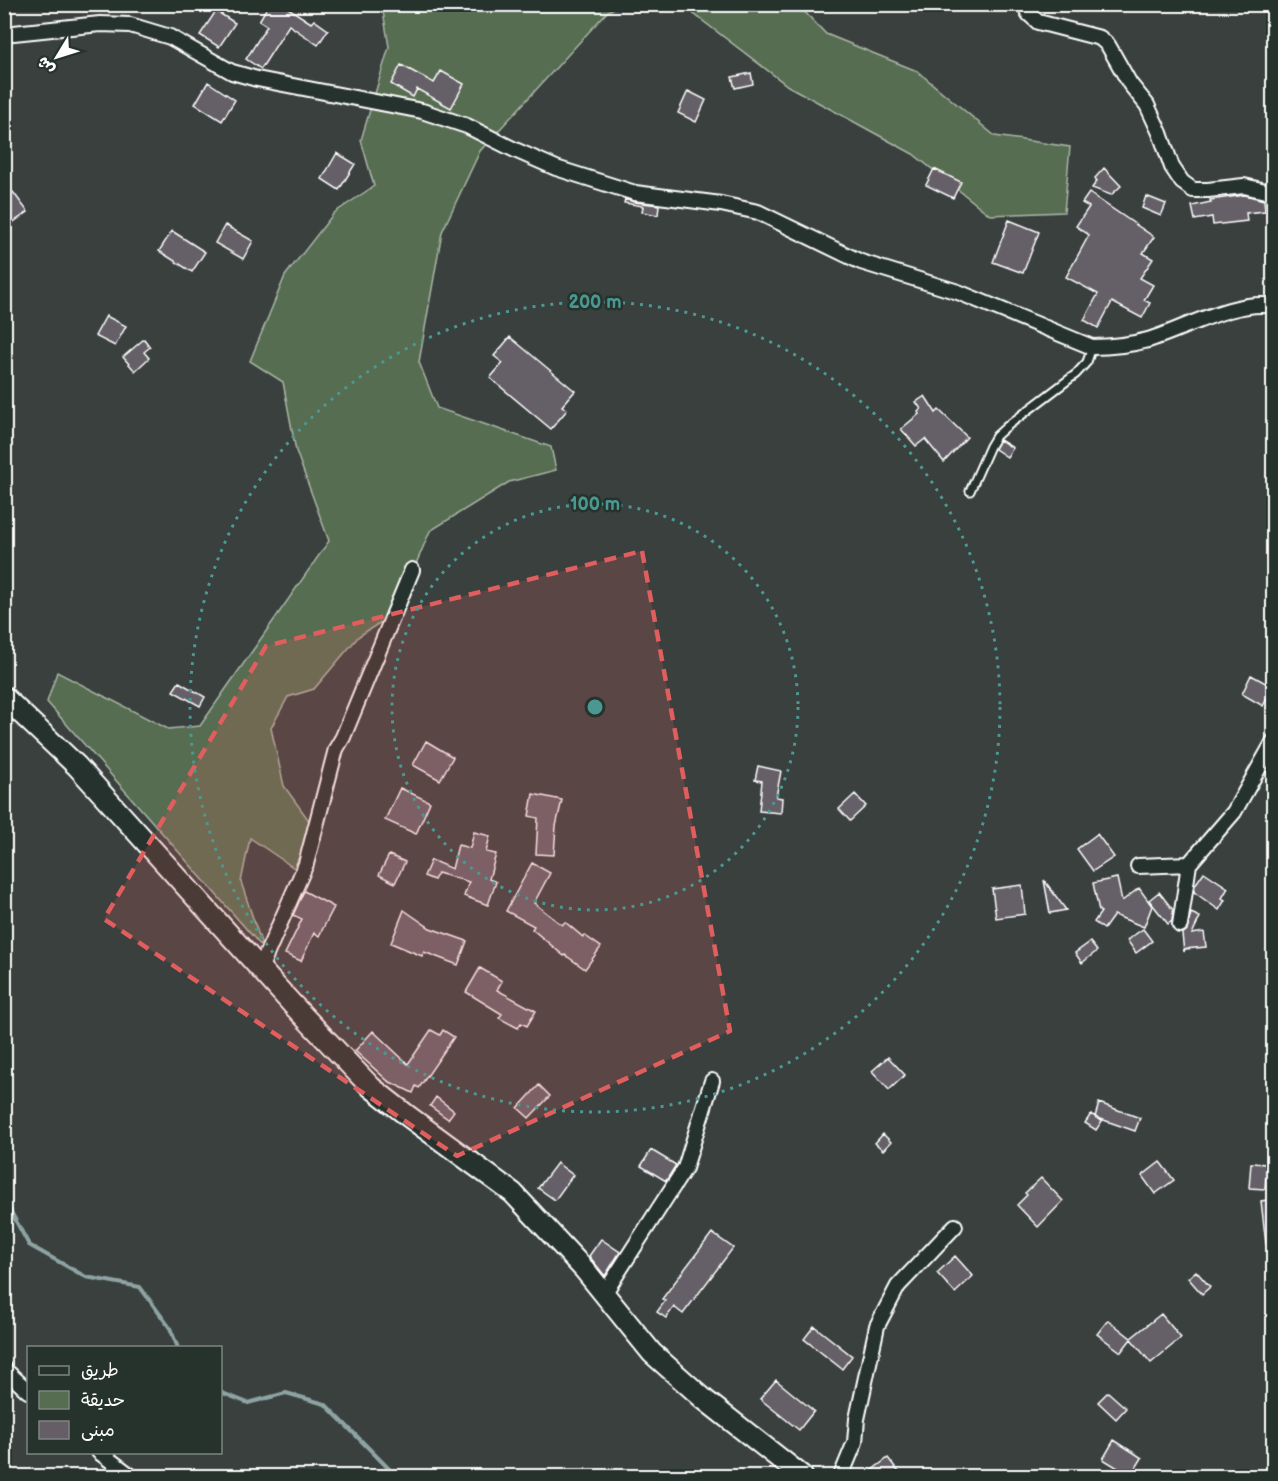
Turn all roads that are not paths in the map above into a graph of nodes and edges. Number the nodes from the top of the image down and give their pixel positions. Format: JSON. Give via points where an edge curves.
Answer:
{"nodes":[{"id":1,"x":1024,"y":4,"type":"edge"},
{"id":2,"x":4,"y":34,"type":"edge"},
{"id":3,"x":1274,"y":193,"type":"edge"},
{"id":4,"x":1274,"y":306,"type":"edge"},
{"id":5,"x":1092,"y":347,"type":"junction"},
{"id":6,"x":970,"y":490,"type":"dead end"},
{"id":7,"x":412,"y":570,"type":"dead end"},
{"id":8,"x":4,"y":698,"type":"edge"},
{"id":9,"x":1274,"y":741,"type":"edge"},
{"id":10,"x":1189,"y":864,"type":"junction"},
{"id":11,"x":1138,"y":866,"type":"dead end"},
{"id":12,"x":1180,"y":925,"type":"dead end"},
{"id":13,"x":260,"y":969,"type":"junction"},
{"id":14,"x":712,"y":1082,"type":"dead end"},
{"id":15,"x":955,"y":1226,"type":"dead end"},
{"id":16,"x":604,"y":1294,"type":"junction"},
{"id":17,"x":4,"y":1369,"type":"edge"},
{"id":18,"x":27,"y":1390,"type":"edge"},
{"id":19,"x":102,"y":1454,"type":"edge"},
{"id":20,"x":131,"y":1476,"type":"edge"},
{"id":21,"x":802,"y":1476,"type":"edge"},
{"id":22,"x":841,"y":1476,"type":"edge"}],
"edges":[{"from":1,"to":3,"type":"street","via":[[1038,22],[1100,38],[1108,45],[1130,84],[1148,105],[1172,167],[1182,182],[1193,190],[1244,186]]},
{"from":2,"to":5,"type":"street","via":[[100,24],[130,25],[170,37],[231,72],[422,111],[467,126],[556,168],[635,193],[758,212],[861,262],[958,292]]},
{"from":4,"to":5,"type":"street","via":[[1247,306],[1150,339]]},
{"from":5,"to":6,"type":"lane","via":[[1087,362],[1076,374],[996,436]]},
{"from":7,"to":13,"type":"street","via":[[336,749],[306,864]]},
{"from":8,"to":13,"type":"street","via":[[76,766]]},
{"from":9,"to":10,"type":"street","via":[[1234,812]]},
{"from":10,"to":11,"type":"street"},
{"from":10,"to":12,"type":"street"},
{"from":13,"to":16,"type":"street","via":[[371,1087],[513,1193]]},
{"from":14,"to":16,"type":"street","via":[[685,1168]]},
{"from":15,"to":22,"type":"street","via":[[898,1286],[877,1326],[855,1442]]},
{"from":16,"to":21,"type":"street","via":[[652,1353]]},
{"from":17,"to":18,"type":"street"},
{"from":19,"to":20,"type":"street"}]}
